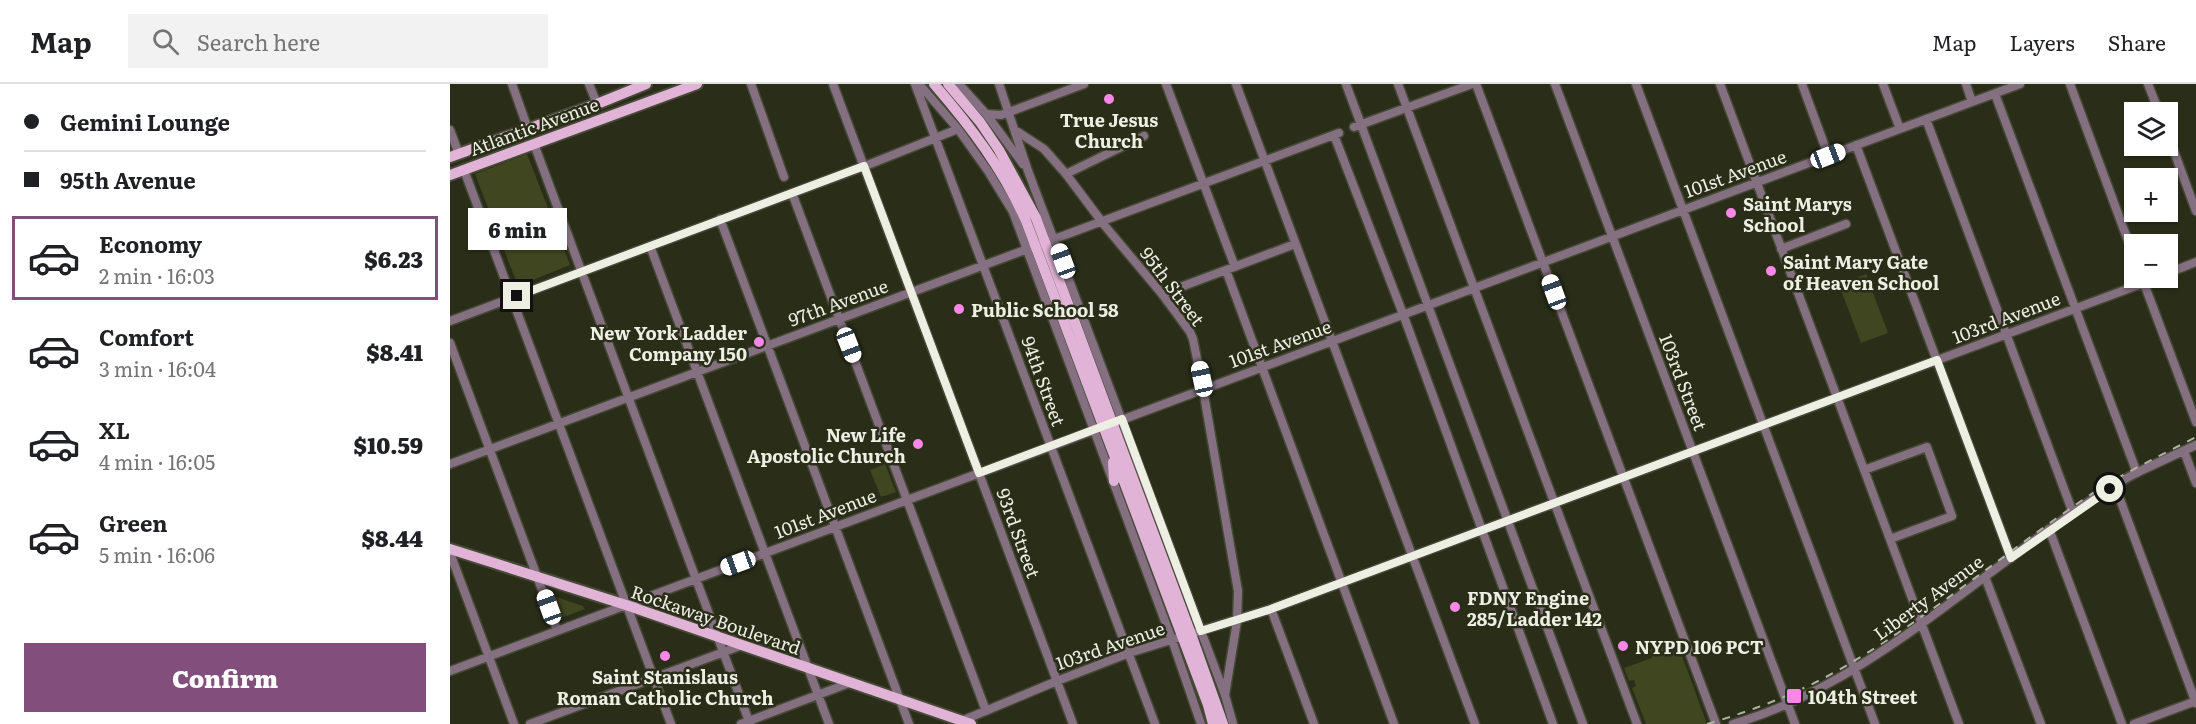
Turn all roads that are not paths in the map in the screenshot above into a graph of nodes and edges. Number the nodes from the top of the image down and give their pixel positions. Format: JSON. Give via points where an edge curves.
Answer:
{"nodes":[{"id":1,"x":512,"y":84,"type":"edge"},
{"id":2,"x":589,"y":84,"type":"edge"},
{"id":3,"x":646,"y":84,"type":"edge"},
{"id":4,"x":697,"y":84,"type":"edge"},
{"id":5,"x":751,"y":84,"type":"edge"},
{"id":6,"x":833,"y":84,"type":"edge"},
{"id":7,"x":915,"y":84,"type":"edge"},
{"id":8,"x":919,"y":84,"type":"edge"},
{"id":9,"x":934,"y":84,"type":"edge"},
{"id":10,"x":948,"y":84,"type":"edge"},
{"id":11,"x":959,"y":84,"type":"edge"},
{"id":12,"x":999,"y":84,"type":"edge"},
{"id":13,"x":1166,"y":84,"type":"edge"},
{"id":14,"x":1236,"y":84,"type":"edge"},
{"id":15,"x":1346,"y":84,"type":"edge"},
{"id":16,"x":1398,"y":84,"type":"edge"},
{"id":17,"x":1472,"y":84,"type":"edge"},
{"id":18,"x":1476,"y":84,"type":"edge"},
{"id":19,"x":1555,"y":84,"type":"edge"},
{"id":20,"x":1636,"y":84,"type":"edge"},
{"id":21,"x":1720,"y":84,"type":"edge"},
{"id":22,"x":1802,"y":84,"type":"edge"},
{"id":23,"x":1883,"y":84,"type":"edge"},
{"id":24,"x":1966,"y":84,"type":"edge"},
{"id":25,"x":2020,"y":84,"type":"edge"},
{"id":26,"x":2070,"y":84,"type":"edge"},
{"id":27,"x":2148,"y":84,"type":"edge"},
{"id":28,"x":1079,"y":85,"type":"edge"},
{"id":29,"x":1995,"y":93,"type":"junction"},
{"id":30,"x":1972,"y":102,"type":"junction"},
{"id":31,"x":2155,"y":102,"type":"edge"},
{"id":32,"x":597,"y":104,"type":"junction"},
{"id":33,"x":1406,"y":107,"type":"junction"},
{"id":34,"x":1009,"y":112,"type":"junction"},
{"id":35,"x":986,"y":114,"type":"junction"},
{"id":36,"x":1926,"y":119,"type":"junction"},
{"id":37,"x":1357,"y":126,"type":"junction"},
{"id":38,"x":528,"y":129,"type":"junction"},
{"id":39,"x":958,"y":129,"type":"junction"},
{"id":40,"x":1900,"y":129,"type":"junction"},
{"id":41,"x":450,"y":130,"type":"edge"},
{"id":42,"x":1014,"y":130,"type":"junction"},
{"id":43,"x":1144,"y":136,"type":"dead end"},
{"id":44,"x":936,"y":139,"type":"junction"},
{"id":45,"x":534,"y":144,"type":"junction"},
{"id":46,"x":1856,"y":145,"type":"junction"},
{"id":47,"x":454,"y":156,"type":"edge"},
{"id":48,"x":1828,"y":156,"type":"junction"},
{"id":49,"x":2176,"y":156,"type":"edge"},
{"id":50,"x":1265,"y":162,"type":"junction"},
{"id":51,"x":864,"y":166,"type":"junction"},
{"id":52,"x":464,"y":170,"type":"junction"},
{"id":53,"x":1028,"y":171,"type":"junction"},
{"id":54,"x":1065,"y":174,"type":"junction"},
{"id":55,"x":450,"y":175,"type":"edge"},
{"id":56,"x":784,"y":177,"type":"dead end"},
{"id":57,"x":1756,"y":182,"type":"junction"},
{"id":58,"x":1204,"y":184,"type":"junction"},
{"id":59,"x":792,"y":193,"type":"junction"},
{"id":60,"x":1683,"y":210,"type":"junction"},
{"id":61,"x":2196,"y":211,"type":"edge"},
{"id":62,"x":720,"y":219,"type":"junction"},
{"id":63,"x":1101,"y":221,"type":"junction"},
{"id":64,"x":1846,"y":224,"type":"dead end"},
{"id":65,"x":2125,"y":234,"type":"edge"},
{"id":66,"x":1612,"y":236,"type":"junction"},
{"id":67,"x":1041,"y":244,"type":"junction"},
{"id":68,"x":1296,"y":244,"type":"junction"},
{"id":69,"x":650,"y":246,"type":"junction"},
{"id":70,"x":1781,"y":249,"type":"junction"},
{"id":71,"x":1543,"y":262,"type":"junction"},
{"id":72,"x":2196,"y":262,"type":"edge"},
{"id":73,"x":984,"y":266,"type":"junction"},
{"id":74,"x":1230,"y":268,"type":"junction"},
{"id":75,"x":2178,"y":269,"type":"edge"},
{"id":76,"x":581,"y":272,"type":"junction"},
{"id":77,"x":1474,"y":288,"type":"junction"},
{"id":78,"x":2124,"y":288,"type":"edge"},
{"id":79,"x":2146,"y":288,"type":"edge"},
{"id":80,"x":912,"y":292,"type":"junction"},
{"id":81,"x":1162,"y":294,"type":"junction"},
{"id":82,"x":1076,"y":297,"type":"junction"},
{"id":83,"x":512,"y":298,"type":"junction"},
{"id":84,"x":1428,"y":305,"type":"junction"},
{"id":85,"x":2075,"y":308,"type":"junction"},
{"id":86,"x":1403,"y":314,"type":"junction"},
{"id":87,"x":1073,"y":317,"type":"junction"},
{"id":88,"x":840,"y":319,"type":"junction"},
{"id":89,"x":450,"y":321,"type":"edge"},
{"id":90,"x":2006,"y":334,"type":"junction"},
{"id":91,"x":1332,"y":341,"type":"junction"},
{"id":92,"x":450,"y":343,"type":"edge"},
{"id":93,"x":768,"y":346,"type":"junction"},
{"id":94,"x":1937,"y":360,"type":"junction"},
{"id":95,"x":1261,"y":367,"type":"junction"},
{"id":96,"x":697,"y":372,"type":"junction"},
{"id":97,"x":1203,"y":389,"type":"junction"},
{"id":98,"x":628,"y":398,"type":"junction"},
{"id":99,"x":1837,"y":398,"type":"junction"},
{"id":100,"x":2196,"y":422,"type":"edge"},
{"id":101,"x":559,"y":424,"type":"junction"},
{"id":102,"x":1108,"y":424,"type":"junction"},
{"id":103,"x":1763,"y":424,"type":"junction"},
{"id":104,"x":2196,"y":445,"type":"edge"},
{"id":105,"x":1051,"y":446,"type":"junction"},
{"id":106,"x":489,"y":450,"type":"junction"},
{"id":107,"x":1692,"y":451,"type":"junction"},
{"id":108,"x":2184,"y":451,"type":"junction"},
{"id":109,"x":1113,"y":453,"type":"junction"},
{"id":110,"x":450,"y":464,"type":"edge"},
{"id":111,"x":1864,"y":470,"type":"junction"},
{"id":112,"x":979,"y":473,"type":"junction"},
{"id":113,"x":2137,"y":473,"type":"junction"},
{"id":114,"x":1623,"y":477,"type":"junction"},
{"id":115,"x":1114,"y":481,"type":"junction"},
{"id":116,"x":2196,"y":483,"type":"edge"},
{"id":117,"x":2115,"y":486,"type":"junction"},
{"id":118,"x":907,"y":500,"type":"junction"},
{"id":119,"x":1554,"y":503,"type":"junction"},
{"id":120,"x":2073,"y":513,"type":"junction"},
{"id":121,"x":1508,"y":520,"type":"junction"},
{"id":122,"x":835,"y":527,"type":"junction"},
{"id":123,"x":2049,"y":529,"type":"junction"},
{"id":124,"x":1482,"y":530,"type":"junction"},
{"id":125,"x":1890,"y":539,"type":"junction"},
{"id":126,"x":450,"y":551,"type":"edge"},
{"id":127,"x":765,"y":553,"type":"junction"},
{"id":128,"x":1412,"y":556,"type":"junction"},
{"id":129,"x":2011,"y":558,"type":"junction"},
{"id":130,"x":1985,"y":577,"type":"junction"},
{"id":131,"x":538,"y":578,"type":"junction"},
{"id":132,"x":696,"y":579,"type":"junction"},
{"id":133,"x":1342,"y":582,"type":"junction"},
{"id":134,"x":626,"y":605,"type":"junction"},
{"id":135,"x":1271,"y":609,"type":"junction"},
{"id":136,"x":1237,"y":621,"type":"junction"},
{"id":137,"x":1921,"y":623,"type":"junction"},
{"id":138,"x":557,"y":630,"type":"junction"},
{"id":139,"x":1187,"y":636,"type":"junction"},
{"id":140,"x":718,"y":638,"type":"junction"},
{"id":141,"x":740,"y":645,"type":"junction"},
{"id":142,"x":723,"y":652,"type":"junction"},
{"id":143,"x":1129,"y":653,"type":"junction"},
{"id":144,"x":488,"y":656,"type":"junction"},
{"id":145,"x":807,"y":667,"type":"junction"},
{"id":146,"x":1855,"y":669,"type":"junction"},
{"id":147,"x":450,"y":671,"type":"edge"},
{"id":148,"x":654,"y":678,"type":"junction"},
{"id":149,"x":1057,"y":681,"type":"junction"},
{"id":150,"x":852,"y":682,"type":"junction"},
{"id":151,"x":1225,"y":695,"type":"junction"},
{"id":152,"x":819,"y":696,"type":"junction"},
{"id":153,"x":900,"y":700,"type":"junction"},
{"id":154,"x":2196,"y":701,"type":"edge"},
{"id":155,"x":1788,"y":704,"type":"junction"},
{"id":156,"x":986,"y":711,"type":"junction"},
{"id":157,"x":747,"y":723,"type":"edge"},
{"id":158,"x":963,"y":723,"type":"edge"},
{"id":159,"x":514,"y":724,"type":"edge"},
{"id":160,"x":530,"y":724,"type":"edge"},
{"id":161,"x":671,"y":724,"type":"edge"},
{"id":162,"x":829,"y":724,"type":"edge"},
{"id":163,"x":909,"y":724,"type":"edge"},
{"id":164,"x":1073,"y":724,"type":"edge"},
{"id":165,"x":1155,"y":724,"type":"edge"},
{"id":166,"x":1201,"y":724,"type":"edge"},
{"id":167,"x":1213,"y":724,"type":"edge"},
{"id":168,"x":1223,"y":724,"type":"edge"},
{"id":169,"x":1233,"y":724,"type":"edge"},
{"id":170,"x":1314,"y":724,"type":"edge"},
{"id":171,"x":1395,"y":724,"type":"edge"},
{"id":172,"x":1475,"y":724,"type":"edge"},
{"id":173,"x":1553,"y":724,"type":"edge"},
{"id":174,"x":1583,"y":724,"type":"edge"},
{"id":175,"x":1637,"y":724,"type":"edge"},
{"id":176,"x":1716,"y":724,"type":"edge"},
{"id":177,"x":1733,"y":724,"type":"edge"},
{"id":178,"x":1796,"y":724,"type":"edge"},
{"id":179,"x":1875,"y":724,"type":"edge"},
{"id":180,"x":1959,"y":724,"type":"edge"},
{"id":181,"x":2041,"y":724,"type":"edge"},
{"id":182,"x":2122,"y":724,"type":"edge"},
{"id":183,"x":2134,"y":724,"type":"edge"}],
"edges":[{"from":1,"to":38,"type":"street"},
{"from":2,"to":32,"type":"street"},
{"from":3,"to":32,"type":"main road","name":"Atlantic Avenue"},
{"from":4,"to":45,"type":"main road","name":"Atlantic Avenue"},
{"from":5,"to":56,"type":"street"},
{"from":6,"to":51,"type":"street","name":"93rd Street"},
{"from":7,"to":44,"type":"street","name":"94th Street"},
{"from":8,"to":39,"type":"street"},
{"from":9,"to":67,"type":"main road","via":[[992,156]]},
{"from":10,"to":67,"type":"main road","via":[[1004,157],[1031,207]]},
{"from":11,"to":35,"type":"street"},
{"from":12,"to":34,"type":"street"},
{"from":13,"to":58,"type":"street"},
{"from":14,"to":50,"type":"street"},
{"from":15,"to":37,"type":"street"},
{"from":16,"to":33,"type":"street"},
{"from":17,"to":33,"type":"street"},
{"from":18,"to":71,"type":"street"},
{"from":19,"to":66,"type":"street","name":"103rd Street"},
{"from":20,"to":60,"type":"street"},
{"from":21,"to":57,"type":"street"},
{"from":22,"to":48,"type":"street"},
{"from":23,"to":40,"type":"street"},
{"from":24,"to":30,"type":"street"},
{"from":25,"to":29,"type":"street","name":"101st Avenue"},
{"from":26,"to":65,"type":"street"},
{"from":27,"to":31,"type":"street"},
{"from":28,"to":34,"type":"street"},
{"from":29,"to":30,"type":"street","name":"101st Avenue"},
{"from":29,"to":85,"type":"street"},
{"from":30,"to":36,"type":"street","name":"101st Avenue"},
{"from":32,"to":38,"type":"main road","name":"Atlantic Avenue"},
{"from":33,"to":37,"type":"street"},
{"from":33,"to":77,"type":"street"},
{"from":34,"to":35,"type":"street"},
{"from":34,"to":42,"type":"street"},
{"from":35,"to":53,"type":"street"},
{"from":36,"to":40,"type":"street","name":"101st Avenue"},
{"from":36,"to":90,"type":"street"},
{"from":37,"to":84,"type":"street"},
{"from":38,"to":47,"type":"main road","name":"Atlantic Avenue"},
{"from":39,"to":44,"type":"street"},
{"from":39,"to":67,"type":"street","via":[[1012,212]]},
{"from":40,"to":46,"type":"street","name":"101st Avenue"},
{"from":41,"to":47,"type":"street"},
{"from":42,"to":53,"type":"street"},
{"from":42,"to":54,"type":"street","name":"95th Street","via":[[1044,149]]},
{"from":43,"to":54,"type":"street"},
{"from":44,"to":51,"type":"street"},
{"from":44,"to":73,"type":"street","name":"94th Street"},
{"from":45,"to":52,"type":"main road","name":"Atlantic Avenue"},
{"from":45,"to":76,"type":"street"},
{"from":46,"to":48,"type":"street","name":"101st Avenue"},
{"from":46,"to":94,"type":"street"},
{"from":48,"to":57,"type":"street","name":"101st Avenue"},
{"from":49,"to":61,"type":"street"},
{"from":50,"to":58,"type":"street","name":"97th Avenue"},
{"from":50,"to":68,"type":"street"},
{"from":50,"to":86,"type":"street","name":"97th Avenue","via":[[1336,134]]},
{"from":51,"to":59,"type":"street"},
{"from":51,"to":80,"type":"street","name":"93rd Street"},
{"from":52,"to":55,"type":"main road","name":"Atlantic Avenue"},
{"from":52,"to":83,"type":"street"},
{"from":53,"to":67,"type":"street"},
{"from":54,"to":63,"type":"street","name":"95th Street"},
{"from":57,"to":60,"type":"street","name":"101st Avenue"},
{"from":57,"to":70,"type":"street"},
{"from":58,"to":63,"type":"street","name":"97th Avenue"},
{"from":58,"to":74,"type":"street"},
{"from":59,"to":62,"type":"street"},
{"from":59,"to":88,"type":"street"},
{"from":60,"to":66,"type":"street","name":"101st Avenue"},
{"from":60,"to":103,"type":"street"},
{"from":62,"to":69,"type":"street"},
{"from":62,"to":93,"type":"street"},
{"from":63,"to":67,"type":"street","name":"97th Avenue"},
{"from":63,"to":81,"type":"street","name":"95th Street"},
{"from":64,"to":70,"type":"street"},
{"from":66,"to":71,"type":"street","name":"101st Avenue"},
{"from":66,"to":107,"type":"street","name":"103rd Street"},
{"from":67,"to":73,"type":"street","name":"97th Avenue"},
{"from":67,"to":82,"type":"street"},
{"from":67,"to":87,"type":"main road"},
{"from":67,"to":102,"type":"main road"},
{"from":68,"to":74,"type":"street"},
{"from":68,"to":91,"type":"street"},
{"from":69,"to":76,"type":"street"},
{"from":69,"to":96,"type":"street"},
{"from":70,"to":99,"type":"street"},
{"from":71,"to":77,"type":"street","name":"101st Avenue"},
{"from":71,"to":114,"type":"street"},
{"from":72,"to":75,"type":"street"},
{"from":73,"to":80,"type":"street","name":"97th Avenue"},
{"from":73,"to":105,"type":"street","name":"94th Street"},
{"from":74,"to":81,"type":"street"},
{"from":74,"to":95,"type":"street"},
{"from":76,"to":83,"type":"street"},
{"from":76,"to":98,"type":"street"},
{"from":77,"to":84,"type":"street","name":"101st Avenue"},
{"from":77,"to":119,"type":"street"},
{"from":78,"to":85,"type":"street","name":"103rd Avenue"},
{"from":79,"to":100,"type":"street"},
{"from":80,"to":88,"type":"street","name":"97th Avenue"},
{"from":80,"to":112,"type":"street","name":"93rd Street"},
{"from":81,"to":97,"type":"street","name":"95th Street","via":[[1190,332]]},
{"from":82,"to":87,"type":"main road"},
{"from":82,"to":102,"type":"street"},
{"from":83,"to":89,"type":"street"},
{"from":83,"to":101,"type":"street"},
{"from":84,"to":86,"type":"street","name":"101st Avenue"},
{"from":84,"to":121,"type":"street"},
{"from":85,"to":90,"type":"street","name":"103rd Avenue"},
{"from":85,"to":113,"type":"street"},
{"from":86,"to":91,"type":"street","name":"101st Avenue"},
{"from":86,"to":124,"type":"street"},
{"from":87,"to":102,"type":"main road"},
{"from":88,"to":93,"type":"street","name":"97th Avenue"},
{"from":88,"to":118,"type":"street"},
{"from":90,"to":94,"type":"street","name":"103rd Avenue"},
{"from":90,"to":120,"type":"street"},
{"from":91,"to":95,"type":"street","name":"101st Avenue"},
{"from":91,"to":128,"type":"street"},
{"from":92,"to":106,"type":"street"},
{"from":93,"to":96,"type":"street","name":"97th Avenue"},
{"from":93,"to":122,"type":"street"},
{"from":94,"to":99,"type":"street","name":"103rd Avenue"},
{"from":94,"to":129,"type":"street"},
{"from":95,"to":97,"type":"street","name":"101st Avenue"},
{"from":95,"to":133,"type":"street"},
{"from":96,"to":98,"type":"street","name":"97th Avenue"},
{"from":96,"to":127,"type":"street"},
{"from":97,"to":102,"type":"street","name":"101st Avenue"},
{"from":97,"to":136,"type":"street","name":"95th Street","via":[[1236,579]]},
{"from":98,"to":101,"type":"street","name":"97th Avenue"},
{"from":98,"to":132,"type":"street"},
{"from":99,"to":103,"type":"street","name":"103rd Avenue"},
{"from":99,"to":111,"type":"street"},
{"from":101,"to":106,"type":"street","name":"97th Avenue"},
{"from":101,"to":134,"type":"street"},
{"from":102,"to":105,"type":"street","name":"101st Avenue"},
{"from":102,"to":109,"type":"main road"},
{"from":102,"to":115,"type":"street"},
{"from":102,"to":139,"type":"main road"},
{"from":103,"to":107,"type":"street","name":"103rd Avenue"},
{"from":103,"to":146,"type":"street"},
{"from":104,"to":108,"type":"street","name":"Liberty Avenue"},
{"from":105,"to":112,"type":"street","name":"101st Avenue"},
{"from":105,"to":143,"type":"street","name":"94th Street"},
{"from":106,"to":110,"type":"street","name":"97th Avenue"},
{"from":106,"to":131,"type":"street"},
{"from":107,"to":114,"type":"street","name":"103rd Avenue"},
{"from":107,"to":155,"type":"street","name":"103rd Street"},
{"from":108,"to":113,"type":"street","name":"Liberty Avenue"},
{"from":108,"to":116,"type":"street"},
{"from":109,"to":115,"type":"main road"},
{"from":109,"to":139,"type":"main road"},
{"from":111,"to":125,"type":"street"},
{"from":111,"to":125,"type":"street","via":[[1927,447],[1952,516]]},
{"from":112,"to":118,"type":"street","name":"101st Avenue"},
{"from":112,"to":149,"type":"street","name":"93rd Street"},
{"from":113,"to":117,"type":"street","name":"Liberty Avenue"},
{"from":114,"to":119,"type":"street","name":"103rd Avenue"},
{"from":114,"to":176,"type":"street"},
{"from":115,"to":139,"type":"street"},
{"from":117,"to":120,"type":"street","name":"Liberty Avenue"},
{"from":117,"to":154,"type":"street"},
{"from":118,"to":122,"type":"street","name":"101st Avenue"},
{"from":118,"to":156,"type":"street"},
{"from":119,"to":121,"type":"street","name":"103rd Avenue"},
{"from":119,"to":175,"type":"street"},
{"from":120,"to":123,"type":"street","name":"Liberty Avenue"},
{"from":121,"to":124,"type":"street","name":"103rd Avenue"},
{"from":121,"to":174,"type":"street"},
{"from":122,"to":127,"type":"street","name":"101st Avenue"},
{"from":122,"to":153,"type":"street"},
{"from":123,"to":129,"type":"street","name":"Liberty Avenue"},
{"from":123,"to":182,"type":"street"},
{"from":124,"to":128,"type":"street","name":"103rd Avenue"},
{"from":124,"to":173,"type":"street"},
{"from":125,"to":137,"type":"street"},
{"from":126,"to":131,"type":"main road","name":"Rockaway Boulevard"},
{"from":126,"to":144,"type":"street"},
{"from":127,"to":132,"type":"street","name":"101st Avenue"},
{"from":127,"to":145,"type":"street"},
{"from":128,"to":133,"type":"street","name":"103rd Avenue"},
{"from":128,"to":172,"type":"street"},
{"from":129,"to":130,"type":"street","name":"Liberty Avenue"},
{"from":130,"to":137,"type":"street","name":"Liberty Avenue"},
{"from":130,"to":181,"type":"street"},
{"from":131,"to":134,"type":"main road","name":"Rockaway Boulevard"},
{"from":131,"to":138,"type":"street"},
{"from":132,"to":134,"type":"street","name":"101st Avenue"},
{"from":132,"to":140,"type":"street"},
{"from":133,"to":135,"type":"street","name":"103rd Avenue"},
{"from":133,"to":171,"type":"street"},
{"from":134,"to":138,"type":"street","name":"101st Avenue"},
{"from":134,"to":140,"type":"main road","name":"Rockaway Boulevard"},
{"from":134,"to":148,"type":"street"},
{"from":135,"to":136,"type":"street","name":"103rd Avenue"},
{"from":135,"to":170,"type":"street"},
{"from":136,"to":139,"type":"street","name":"103rd Avenue"},
{"from":136,"to":151,"type":"street","name":"95th Street"},
{"from":137,"to":146,"type":"street","name":"Liberty Avenue"},
{"from":137,"to":180,"type":"street"},
{"from":138,"to":144,"type":"street","name":"101st Avenue"},
{"from":139,"to":143,"type":"street","name":"103rd Avenue"},
{"from":139,"to":151,"type":"street"},
{"from":139,"to":166,"type":"street"},
{"from":139,"to":167,"type":"main road"},
{"from":139,"to":168,"type":"main road"},
{"from":140,"to":141,"type":"main road","name":"Rockaway Boulevard"},
{"from":140,"to":142,"type":"street"},
{"from":141,"to":142,"type":"street"},
{"from":141,"to":145,"type":"main road","name":"Rockaway Boulevard"},
{"from":142,"to":148,"type":"street"},
{"from":142,"to":157,"type":"street"},
{"from":143,"to":149,"type":"street","name":"103rd Avenue"},
{"from":143,"to":165,"type":"street","name":"94th Street"},
{"from":144,"to":147,"type":"street","name":"101st Avenue"},
{"from":144,"to":159,"type":"street"},
{"from":145,"to":150,"type":"main road","name":"Rockaway Boulevard"},
{"from":145,"to":152,"type":"street"},
{"from":146,"to":155,"type":"street","name":"Liberty Avenue"},
{"from":146,"to":179,"type":"street"},
{"from":148,"to":160,"type":"street"},
{"from":148,"to":161,"type":"street"},
{"from":149,"to":156,"type":"street","name":"103rd Avenue"},
{"from":149,"to":164,"type":"street","name":"93rd Street"},
{"from":150,"to":152,"type":"street"},
{"from":150,"to":153,"type":"main road","name":"Rockaway Boulevard"},
{"from":151,"to":169,"type":"street"},
{"from":152,"to":157,"type":"street"},
{"from":152,"to":162,"type":"street"},
{"from":153,"to":158,"type":"main road","name":"Rockaway Boulevard"},
{"from":153,"to":163,"type":"street"},
{"from":154,"to":183,"type":"street"},
{"from":155,"to":177,"type":"street","name":"Liberty Avenue"},
{"from":155,"to":178,"type":"street","name":"103rd Street"},
{"from":156,"to":158,"type":"street","name":"103rd Avenue"}]}
